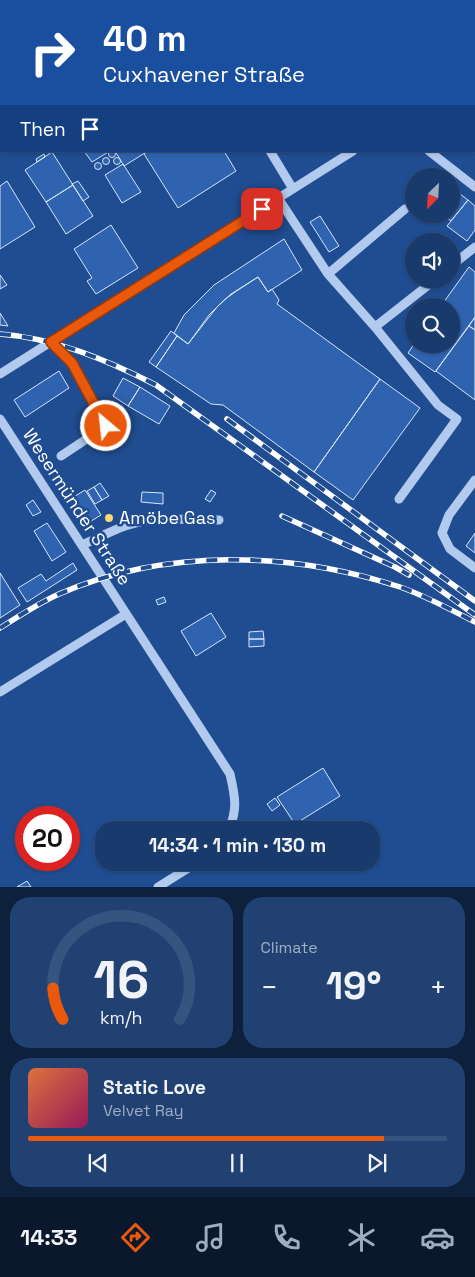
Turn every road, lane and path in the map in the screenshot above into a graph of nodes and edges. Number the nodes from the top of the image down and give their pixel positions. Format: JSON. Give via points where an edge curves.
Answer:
{"nodes":[{"id":1,"x":271,"y":152,"type":"edge"},
{"id":2,"x":351,"y":152,"type":"edge"},
{"id":3,"x":430,"y":152,"type":"edge"},
{"id":4,"x":475,"y":187,"type":"edge"},
{"id":5,"x":294,"y":189,"type":"junction"},
{"id":6,"x":278,"y":198,"type":"junction"},
{"id":7,"x":404,"y":209,"type":"dead end"},
{"id":8,"x":475,"y":247,"type":"edge"},
{"id":9,"x":460,"y":259,"type":"edge"},
{"id":10,"x":328,"y":274,"type":"junction"},
{"id":11,"x":425,"y":288,"type":"edge"},
{"id":12,"x":375,"y":327,"type":"junction"},
{"id":13,"x":51,"y":342,"type":"junction"},
{"id":14,"x":0,"y":374,"type":"edge"},
{"id":15,"x":0,"y":419,"type":"edge"},
{"id":16,"x":62,"y":456,"type":"dead end"},
{"id":17,"x":475,"y":480,"type":"edge"},
{"id":18,"x":398,"y":499,"type":"dead end"},
{"id":19,"x":219,"y":520,"type":"dead end"},
{"id":20,"x":82,"y":545,"type":"junction"},
{"id":21,"x":475,"y":568,"type":"edge"},
{"id":22,"x":126,"y":614,"type":"junction"},
{"id":23,"x":0,"y":692,"type":"edge"},
{"id":24,"x":232,"y":821,"type":"edge"},
{"id":25,"x":184,"y":871,"type":"edge"},
{"id":26,"x":158,"y":887,"type":"edge"}],
"edges":[{"from":1,"to":5,"type":"street"},
{"from":2,"to":5,"type":"street"},
{"from":3,"to":4,"type":"street"},
{"from":5,"to":6,"type":"street"},
{"from":6,"to":10,"type":"street"},
{"from":6,"to":13,"type":"street"},
{"from":7,"to":10,"type":"street"},
{"from":8,"to":9,"type":"street"},
{"from":10,"to":12,"type":"street"},
{"from":11,"to":12,"type":"street"},
{"from":12,"to":18,"type":"street","via":[[438,405],[457,419]]},
{"from":13,"to":14,"type":"street"},
{"from":13,"to":16,"type":"street","via":[[72,363],[106,426]]},
{"from":15,"to":20,"type":"street","name":"Wesermünder Straße"},
{"from":17,"to":21,"type":"street","via":[[448,515],[442,533],[450,550]]},
{"from":19,"to":20,"type":"street","via":[[140,522]]},
{"from":20,"to":22,"type":"street","name":"Wesermünder Straße"},
{"from":22,"to":23,"type":"street","name":"Wesermünder Straße"},
{"from":22,"to":24,"type":"street","name":"Wesermünder Straße","via":[[230,774],[236,802]]},
{"from":25,"to":26,"type":"street"}]}
